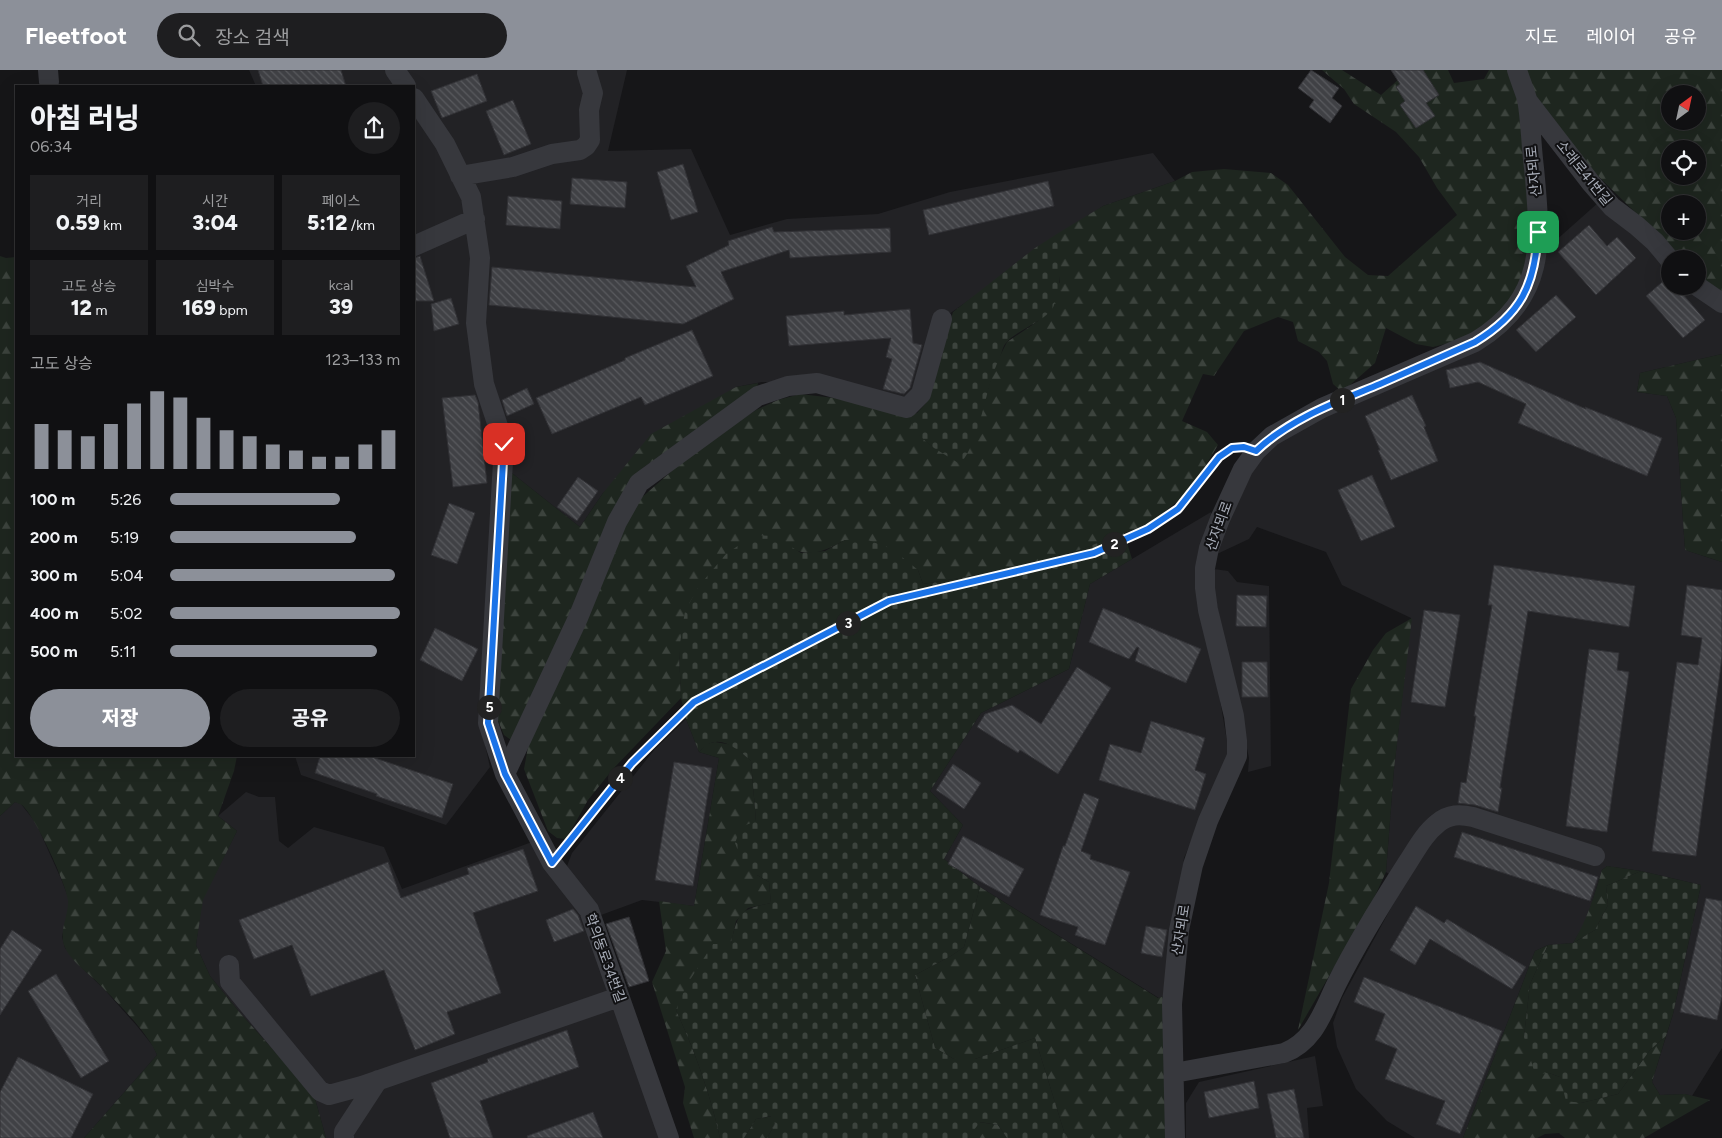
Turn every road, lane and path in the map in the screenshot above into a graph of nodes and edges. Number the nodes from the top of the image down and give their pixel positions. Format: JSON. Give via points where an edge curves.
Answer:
{"nodes":[{"id":1,"x":395,"y":70,"type":"edge"},
{"id":2,"x":1517,"y":70,"type":"edge"},
{"id":3,"x":587,"y":73,"type":"dead end"},
{"id":4,"x":405,"y":85,"type":"edge"},
{"id":5,"x":415,"y":99,"type":"edge"},
{"id":6,"x":1527,"y":100,"type":"junction"},
{"id":7,"x":460,"y":176,"type":"junction"},
{"id":8,"x":475,"y":218,"type":"junction"},
{"id":9,"x":415,"y":246,"type":"edge"},
{"id":10,"x":1662,"y":250,"type":"edge"},
{"id":11,"x":1706,"y":292,"type":"edge"},
{"id":12,"x":1722,"y":303,"type":"edge"},
{"id":13,"x":942,"y":319,"type":"dead end"},
{"id":14,"x":1256,"y":451,"type":"junction"},
{"id":15,"x":505,"y":774,"type":"junction"},
{"id":16,"x":1595,"y":856,"type":"dead end"},
{"id":17,"x":552,"y":863,"type":"junction"},
{"id":18,"x":229,"y":965,"type":"dead end"},
{"id":19,"x":619,"y":997,"type":"junction"},
{"id":20,"x":1174,"y":1073,"type":"junction"},
{"id":21,"x":378,"y":1080,"type":"junction"},
{"id":22,"x":344,"y":1138,"type":"edge"},
{"id":23,"x":669,"y":1138,"type":"edge"},
{"id":24,"x":1175,"y":1138,"type":"edge"}],
"edges":[{"from":1,"to":4,"type":"street"},
{"from":2,"to":6,"type":"street","name":"산자뫼로"},
{"from":3,"to":7,"type":"street","via":[[592,93],[590,140],[586,146],[513,167]]},
{"from":5,"to":7,"type":"street","name":"학의동로34번길","via":[[445,144]]},
{"from":6,"to":10,"type":"street","name":"소래로41번길","via":[[1591,184]]},
{"from":6,"to":14,"type":"street","name":"산자뫼로","via":[[1538,232],[1533,274],[1517,305],[1506,319],[1475,342],[1322,408],[1272,436]]},
{"from":7,"to":8,"type":"street","name":"학의동로34번길","via":[[471,197]]},
{"from":8,"to":9,"type":"street"},
{"from":8,"to":15,"type":"street","name":"학의동로34번길","via":[[480,258],[476,323],[484,384],[504,444],[488,723]]},
{"from":11,"to":12,"type":"street"},
{"from":13,"to":15,"type":"street","via":[[921,394],[907,408],[817,383],[788,386],[758,396],[638,483],[617,522],[578,618]]},
{"from":14,"to":17,"type":"path","via":[[1232,448],[1219,457],[1178,509],[1148,529],[1094,553],[889,601],[694,702],[632,763]]},
{"from":14,"to":20,"type":"street","name":"산자뫼로","via":[[1243,469],[1220,519],[1205,568],[1208,610],[1234,716],[1237,756],[1208,821],[1193,865],[1179,930],[1172,1004]]},
{"from":15,"to":17,"type":"street","name":"학의동로34번길"},
{"from":16,"to":20,"type":"street","via":[[1473,817],[1458,814],[1447,817],[1430,829],[1399,875],[1306,1039],[1284,1053]]},
{"from":17,"to":19,"type":"street","name":"학의동로34번길","via":[[589,910]]},
{"from":18,"to":21,"type":"street","via":[[230,982],[320,1091],[329,1096]]},
{"from":19,"to":21,"type":"street"},
{"from":19,"to":23,"type":"street","name":"학의동로34번길"},
{"from":20,"to":24,"type":"street","name":"산자뫼로"},
{"from":21,"to":22,"type":"street","via":[[344,1132]]}]}
